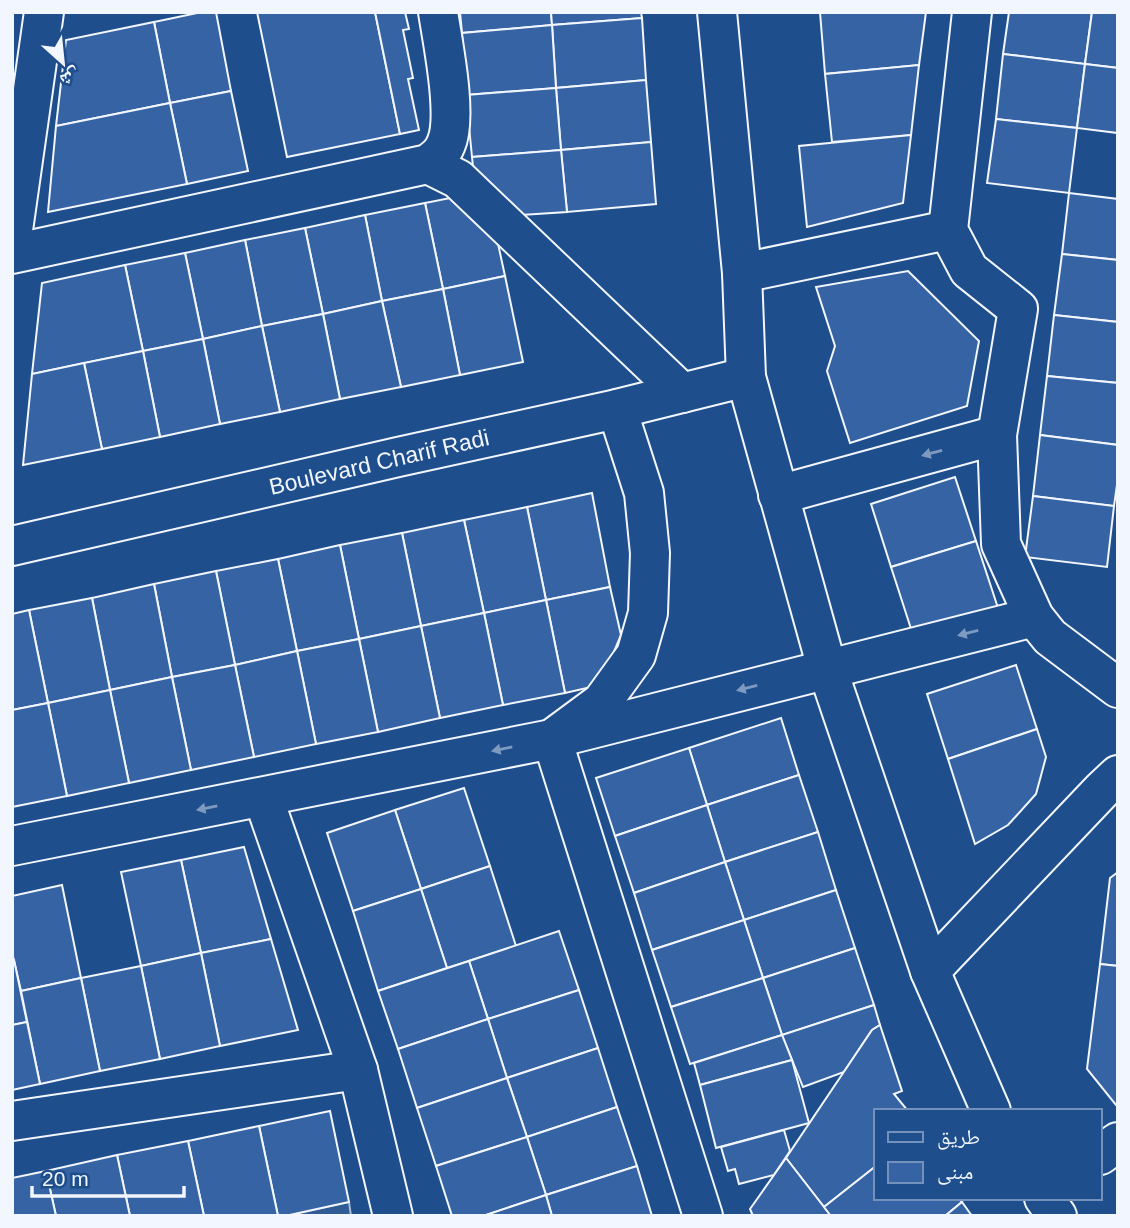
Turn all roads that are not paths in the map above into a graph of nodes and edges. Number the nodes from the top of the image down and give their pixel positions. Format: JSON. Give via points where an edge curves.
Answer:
{"nodes":[{"id":1,"x":438,"y":12,"type":"edge"},
{"id":2,"x":717,"y":12,"type":"edge"},
{"id":3,"x":972,"y":12,"type":"edge"},
{"id":4,"x":47,"y":13,"type":"edge"},
{"id":5,"x":428,"y":163,"type":"junction"},
{"id":6,"x":948,"y":230,"type":"junction"},
{"id":7,"x":12,"y":237,"type":"edge"},
{"id":8,"x":12,"y":254,"type":"edge"},
{"id":9,"x":743,"y":273,"type":"junction"},
{"id":10,"x":746,"y":377,"type":"junction"},
{"id":11,"x":682,"y":393,"type":"junction"},
{"id":12,"x":617,"y":409,"type":"junction"},
{"id":13,"x":997,"y":435,"type":"junction"},
{"id":14,"x":778,"y":495,"type":"junction"},
{"id":15,"x":12,"y":546,"type":"edge"},
{"id":16,"x":1034,"y":617,"type":"junction"},
{"id":17,"x":827,"y":668,"type":"junction"},
{"id":18,"x":1118,"y":688,"type":"edge"},
{"id":19,"x":552,"y":738,"type":"junction"},
{"id":20,"x":1118,"y":775,"type":"edge"},
{"id":21,"x":263,"y":797,"type":"junction"},
{"id":22,"x":12,"y":846,"type":"edge"},
{"id":23,"x":930,"y":971,"type":"junction"},
{"id":24,"x":358,"y":1070,"type":"junction"},
{"id":25,"x":990,"y":1109,"type":"edge"},
{"id":26,"x":12,"y":1121,"type":"edge"},
{"id":27,"x":1118,"y":1142,"type":"edge"},
{"id":28,"x":1102,"y":1154,"type":"edge"},
{"id":29,"x":1046,"y":1200,"type":"edge"},
{"id":30,"x":393,"y":1216,"type":"edge"},
{"id":31,"x":703,"y":1216,"type":"edge"},
{"id":32,"x":1058,"y":1216,"type":"edge"}],
"edges":[{"from":1,"to":5,"type":"street","via":[[450,129],[439,157]]},
{"from":2,"to":9,"type":"street"},
{"from":3,"to":6,"type":"street"},
{"from":4,"to":7,"type":"street"},
{"from":5,"to":8,"type":"street"},
{"from":5,"to":11,"type":"street","via":[[458,179]]},
{"from":6,"to":9,"type":"street"},
{"from":6,"to":13,"type":"street","via":[[970,270],[1018,309]]},
{"from":9,"to":10,"type":"street"},
{"from":10,"to":11,"type":"street","name":"Boulevard Charif Radi"},
{"from":10,"to":14,"type":"street"},
{"from":11,"to":12,"type":"street","name":"Boulevard Charif Radi"},
{"from":12,"to":15,"type":"street","name":"Boulevard Charif Radi"},
{"from":12,"to":19,"type":"street","via":[[644,494],[650,553],[648,612],[636,655],[602,702]]},
{"from":13,"to":14,"type":"street","one_way":true},
{"from":13,"to":16,"type":"street","via":[[1001,544]]},
{"from":14,"to":17,"type":"street"},
{"from":16,"to":17,"type":"street","one_way":true},
{"from":16,"to":18,"type":"street","via":[[1050,637]]},
{"from":17,"to":19,"type":"street","one_way":true},
{"from":17,"to":23,"type":"street"},
{"from":19,"to":21,"type":"street","one_way":true},
{"from":19,"to":31,"type":"street"},
{"from":20,"to":23,"type":"street"},
{"from":21,"to":22,"type":"street","one_way":true},
{"from":21,"to":24,"type":"street"},
{"from":23,"to":25,"type":"street"},
{"from":24,"to":26,"type":"street"},
{"from":24,"to":30,"type":"street"},
{"from":27,"to":28,"type":"street"},
{"from":29,"to":32,"type":"street"}]}
